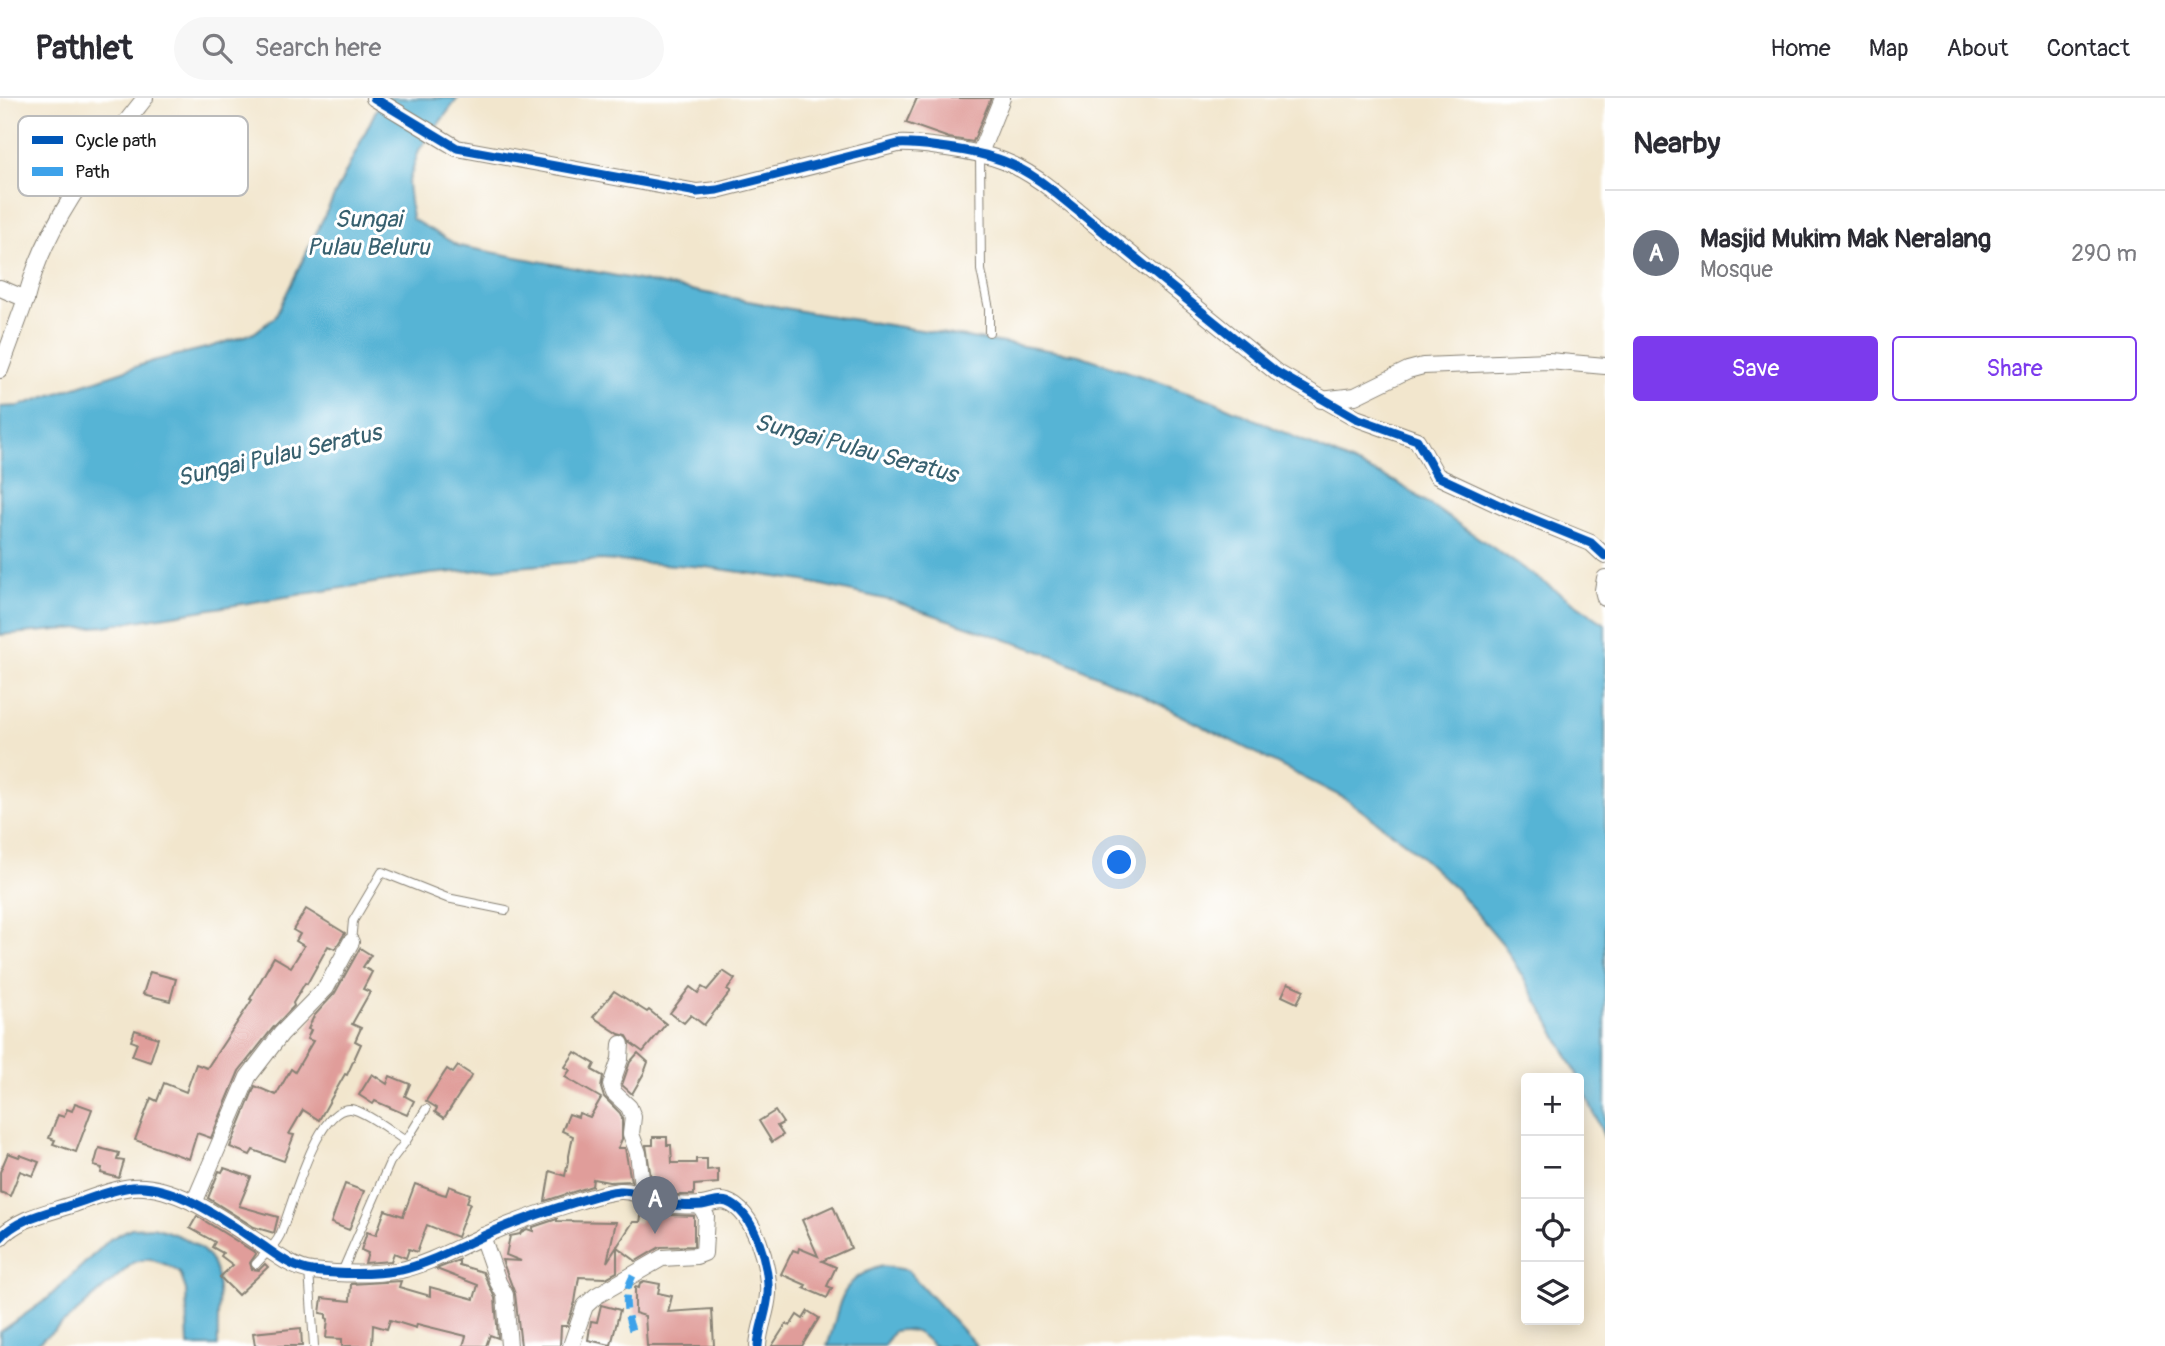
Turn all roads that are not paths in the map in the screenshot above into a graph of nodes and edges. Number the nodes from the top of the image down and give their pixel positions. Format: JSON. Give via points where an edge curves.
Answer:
{"nodes":[{"id":1,"x":145,"y":98,"type":"edge"},
{"id":2,"x":1002,"y":98,"type":"edge"},
{"id":3,"x":376,"y":99,"type":"edge"},
{"id":4,"x":131,"y":116,"type":"edge"},
{"id":5,"x":980,"y":153,"type":"junction"},
{"id":6,"x":73,"y":196,"type":"edge"},
{"id":7,"x":0,"y":288,"type":"edge"},
{"id":8,"x":26,"y":299,"type":"junction"},
{"id":9,"x":989,"y":332,"type":"dead end"},
{"id":10,"x":1605,"y":366,"type":"edge"},
{"id":11,"x":0,"y":370,"type":"edge"},
{"id":12,"x":1321,"y":400,"type":"junction"},
{"id":13,"x":1605,"y":556,"type":"edge"},
{"id":14,"x":1605,"y":578,"type":"edge"},
{"id":15,"x":1605,"y":598,"type":"edge"},
{"id":16,"x":506,"y":909,"type":"dead end"},
{"id":17,"x":351,"y":942,"type":"joint"},
{"id":18,"x":621,"y":1044,"type":"dead end"},
{"id":19,"x":426,"y":1109,"type":"dead end"},
{"id":20,"x":406,"y":1141,"type":"junction"},
{"id":21,"x":643,"y":1194,"type":"junction"},
{"id":22,"x":194,"y":1203,"type":"junction"},
{"id":23,"x":700,"y":1205,"type":"junction"},
{"id":24,"x":482,"y":1236,"type":"junction"},
{"id":25,"x":0,"y":1238,"type":"edge"},
{"id":26,"x":269,"y":1250,"type":"junction"},
{"id":27,"x":256,"y":1264,"type":"dead end"},
{"id":28,"x":309,"y":1270,"type":"junction"},
{"id":29,"x":342,"y":1272,"type":"junction"},
{"id":30,"x":314,"y":1346,"type":"edge"},
{"id":31,"x":509,"y":1346,"type":"edge"},
{"id":32,"x":571,"y":1346,"type":"edge"},
{"id":33,"x":758,"y":1346,"type":"edge"}],
"edges":[{"from":1,"to":4,"type":"street"},
{"from":2,"to":5,"type":"street"},
{"from":3,"to":5,"type":"street","via":[[466,150],[704,192],[898,144]]},
{"from":5,"to":9,"type":"lane","via":[[981,270]]},
{"from":5,"to":12,"type":"street","via":[[1038,178],[1261,361]]},
{"from":6,"to":8,"type":"street","via":[[48,237]]},
{"from":7,"to":8,"type":"street"},
{"from":8,"to":11,"type":"street"},
{"from":10,"to":12,"type":"street","via":[[1549,361],[1423,366],[1355,396]]},
{"from":12,"to":13,"type":"street","via":[[1362,421],[1414,438],[1435,475],[1591,543]]},
{"from":14,"to":15,"type":"street"},
{"from":16,"to":17,"type":"lane","via":[[447,898],[382,872],[353,921]]},
{"from":17,"to":22,"type":"street","via":[[327,988],[281,1034],[248,1077]]},
{"from":18,"to":21,"type":"street","via":[[611,1085],[633,1117],[631,1134]]},
{"from":19,"to":20,"type":"lane"},
{"from":20,"to":26,"type":"lane","via":[[354,1110],[335,1115],[313,1143],[279,1238]]},
{"from":20,"to":29,"type":"lane","via":[[390,1162]]},
{"from":21,"to":23,"type":"street","via":[[667,1205]]},
{"from":21,"to":24,"type":"street","via":[[601,1195]]},
{"from":22,"to":25,"type":"street","via":[[167,1192],[134,1187],[117,1190],[31,1219]]},
{"from":22,"to":26,"type":"street"},
{"from":23,"to":32,"type":"street","via":[[706,1216],[704,1252],[657,1260],[596,1296],[585,1306]]},
{"from":23,"to":33,"type":"street","via":[[729,1202],[745,1215],[756,1237],[768,1284]]},
{"from":24,"to":29,"type":"street","via":[[400,1270]]},
{"from":24,"to":31,"type":"street","via":[[505,1295]]},
{"from":26,"to":27,"type":"lane"},
{"from":26,"to":28,"type":"street"},
{"from":28,"to":29,"type":"street"},
{"from":28,"to":30,"type":"lane"}]}
